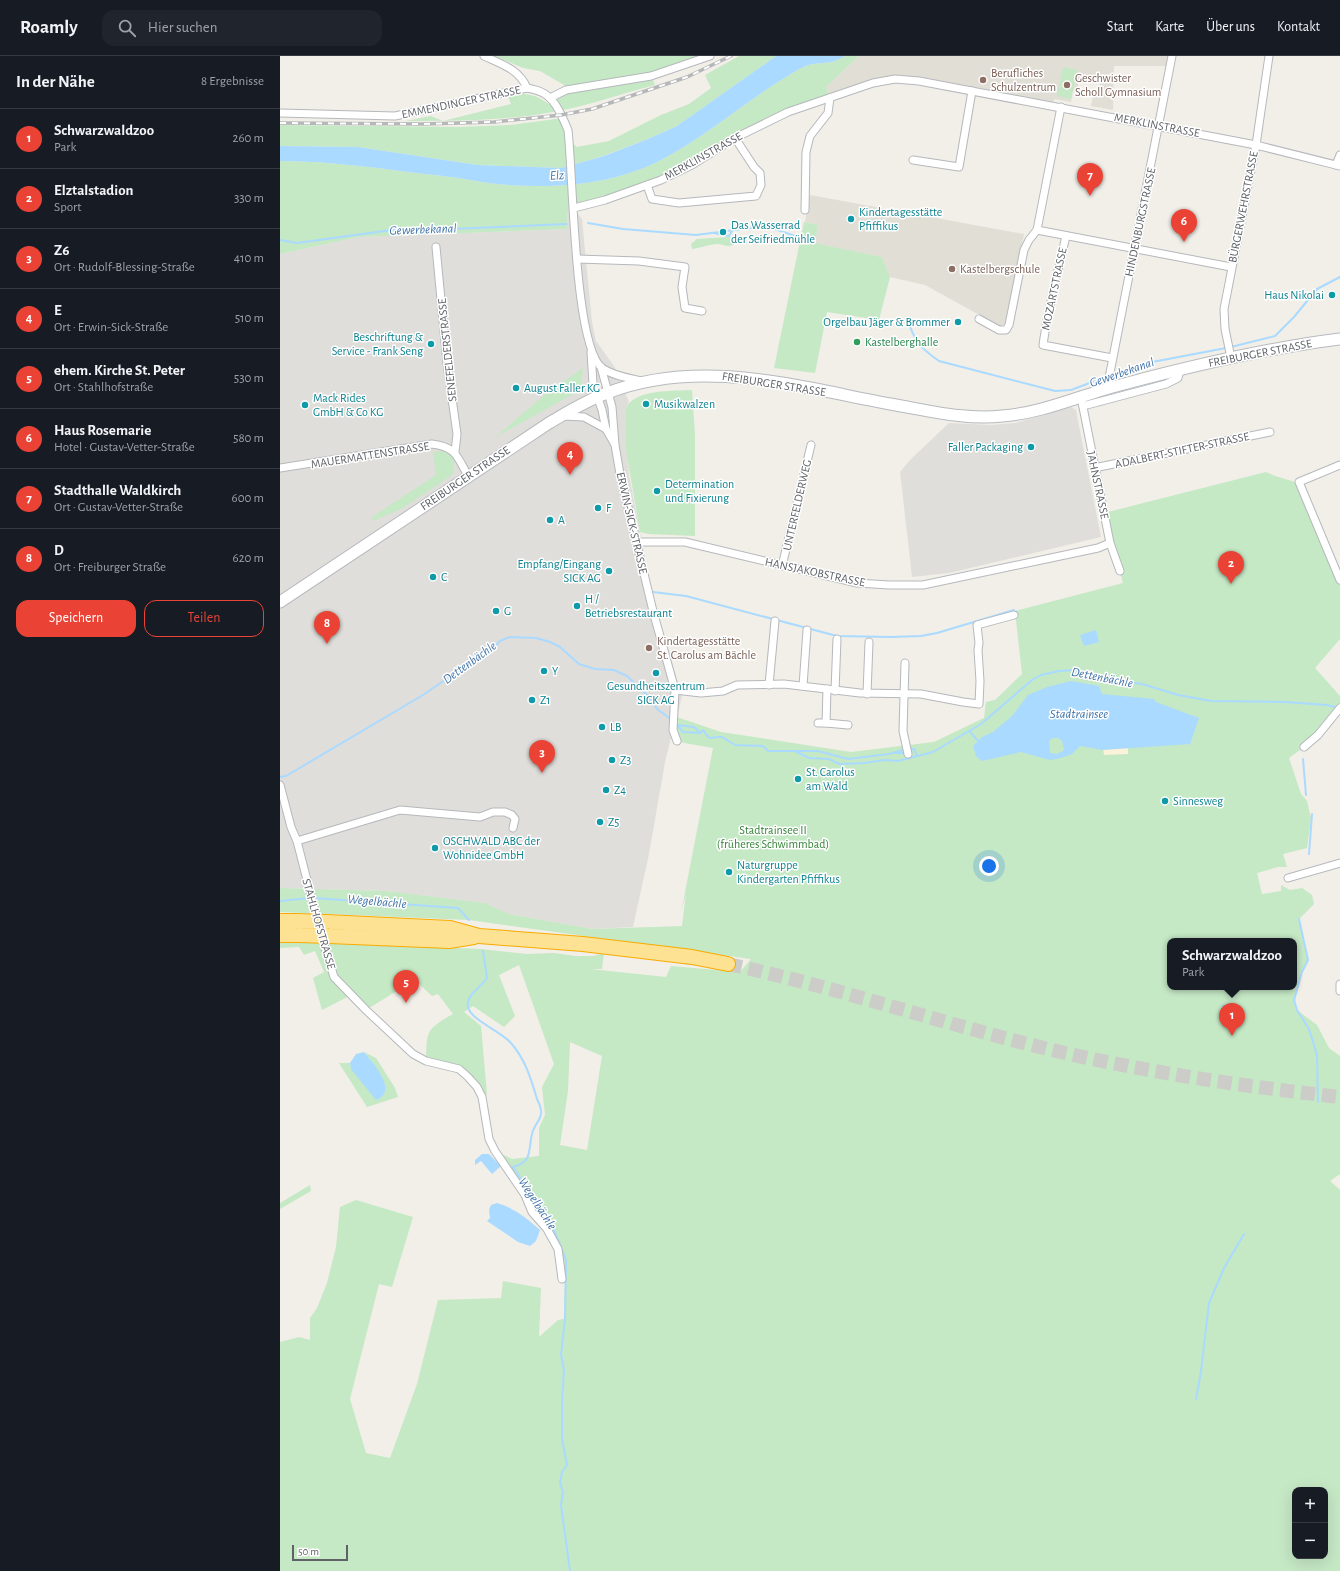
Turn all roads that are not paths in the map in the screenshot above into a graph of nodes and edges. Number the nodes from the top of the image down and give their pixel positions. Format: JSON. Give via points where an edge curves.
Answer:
{"nodes":[{"id":1,"x":484,"y":56,"type":"edge"},
{"id":2,"x":710,"y":56,"type":"edge"},
{"id":3,"x":1172,"y":56,"type":"edge"},
{"id":4,"x":1269,"y":56,"type":"edge"},
{"id":5,"x":527,"y":88,"type":"junction"},
{"id":6,"x":972,"y":91,"type":"junction"},
{"id":7,"x":550,"y":98,"type":"junction"},
{"id":8,"x":830,"y":98,"type":"junction"},
{"id":9,"x":1061,"y":107,"type":"junction"},
{"id":10,"x":280,"y":114,"type":"edge"},
{"id":11,"x":1160,"y":126,"type":"junction"},
{"id":12,"x":735,"y":138,"type":"junction"},
{"id":13,"x":1256,"y":145,"type":"junction"},
{"id":14,"x":1340,"y":155,"type":"edge"},
{"id":15,"x":913,"y":160,"type":"dead end"},
{"id":16,"x":1338,"y":166,"type":"edge"},
{"id":17,"x":647,"y":185,"type":"junction"},
{"id":18,"x":574,"y":208,"type":"junction"},
{"id":19,"x":805,"y":210,"type":"dead end"},
{"id":20,"x":1037,"y":230,"type":"junction"},
{"id":21,"x":1066,"y":236,"type":"junction"},
{"id":22,"x":436,"y":247,"type":"dead end"},
{"id":23,"x":1136,"y":248,"type":"junction"},
{"id":24,"x":578,"y":259,"type":"junction"},
{"id":25,"x":1231,"y":267,"type":"junction"},
{"id":26,"x":702,"y":311,"type":"dead end"},
{"id":27,"x":979,"y":319,"type":"dead end"},
{"id":28,"x":1340,"y":339,"type":"edge"},
{"id":29,"x":591,"y":350,"type":"junction"},
{"id":30,"x":1231,"y":355,"type":"junction"},
{"id":31,"x":1112,"y":358,"type":"junction"},
{"id":32,"x":601,"y":367,"type":"junction"},
{"id":33,"x":1180,"y":370,"type":"junction"},
{"id":34,"x":644,"y":382,"type":"junction"},
{"id":35,"x":1107,"y":384,"type":"junction"},
{"id":36,"x":609,"y":392,"type":"junction"},
{"id":37,"x":598,"y":396,"type":"junction"},
{"id":38,"x":1082,"y":401,"type":"junction"},
{"id":39,"x":561,"y":416,"type":"junction"},
{"id":40,"x":606,"y":429,"type":"junction"},
{"id":41,"x":1270,"y":432,"type":"dead end"},
{"id":42,"x":615,"y":445,"type":"junction"},
{"id":43,"x":810,"y":445,"type":"dead end"},
{"id":44,"x":455,"y":452,"type":"junction"},
{"id":45,"x":1340,"y":465,"type":"edge"},
{"id":46,"x":280,"y":468,"type":"edge"},
{"id":47,"x":1094,"y":468,"type":"junction"},
{"id":48,"x":468,"y":476,"type":"junction"},
{"id":49,"x":637,"y":542,"type":"junction"},
{"id":50,"x":1110,"y":543,"type":"junction"},
{"id":51,"x":782,"y":566,"type":"junction"},
{"id":52,"x":1120,"y":572,"type":"dead end"},
{"id":53,"x":1340,"y":580,"type":"edge"},
{"id":54,"x":280,"y":602,"type":"edge"},
{"id":55,"x":1014,"y":615,"type":"dead end"},
{"id":56,"x":775,"y":621,"type":"dead end"},
{"id":57,"x":807,"y":630,"type":"dead end"},
{"id":58,"x":837,"y":639,"type":"dead end"},
{"id":59,"x":868,"y":642,"type":"dead end"},
{"id":60,"x":904,"y":663,"type":"dead end"},
{"id":61,"x":769,"y":685,"type":"junction"},
{"id":62,"x":803,"y":686,"type":"junction"},
{"id":63,"x":675,"y":690,"type":"junction"},
{"id":64,"x":831,"y":690,"type":"junction"},
{"id":65,"x":902,"y":693,"type":"junction"},
{"id":66,"x":867,"y":694,"type":"junction"},
{"id":67,"x":1339,"y":709,"type":"edge"},
{"id":68,"x":818,"y":724,"type":"dead end"},
{"id":69,"x":826,"y":724,"type":"junction"},
{"id":70,"x":848,"y":725,"type":"dead end"},
{"id":71,"x":678,"y":741,"type":"dead end"},
{"id":72,"x":1304,"y":747,"type":"dead end"},
{"id":73,"x":908,"y":754,"type":"dead end"},
{"id":74,"x":280,"y":785,"type":"edge"},
{"id":75,"x":282,"y":797,"type":"edge"},
{"id":76,"x":513,"y":828,"type":"dead end"},
{"id":77,"x":297,"y":841,"type":"junction"},
{"id":78,"x":1340,"y":863,"type":"edge"},
{"id":79,"x":1288,"y":878,"type":"dead end"},
{"id":80,"x":280,"y":921,"type":"edge"},
{"id":81,"x":280,"y":935,"type":"edge"},
{"id":82,"x":479,"y":936,"type":"junction"},
{"id":83,"x":728,"y":964,"type":"tunnel mouth"},
{"id":84,"x":1340,"y":984,"type":"edge"},
{"id":85,"x":1340,"y":991,"type":"edge"},
{"id":86,"x":562,"y":1279,"type":"dead end"}],
"edges":[{"from":1,"to":5,"type":"street","via":[[514,70]]},
{"from":2,"to":7,"type":"street","via":[[651,76],[566,90]]},
{"from":3,"to":11,"type":"street","name":"HINDENBURGSTRASSE"},
{"from":4,"to":13,"type":"street","name":"BÜRGERWEHRSTRASSE"},
{"from":5,"to":7,"type":"street","name":"EMMENDINGER STRASSE","via":[[544,93]]},
{"from":5,"to":10,"type":"street","name":"EMMENDINGER STRASSE","via":[[395,116]]},
{"from":6,"to":8,"type":"street","name":"MERKLINSTRASSE","via":[[895,79],[873,83]]},
{"from":6,"to":9,"type":"street","name":"MERKLINSTRASSE"},
{"from":6,"to":15,"type":"street","via":[[959,167]]},
{"from":7,"to":18,"type":"street","via":[[568,130]]},
{"from":8,"to":12,"type":"street","name":"MERKLINSTRASSE","via":[[788,112]]},
{"from":8,"to":19,"type":"street","via":[[828,113],[810,136],[806,152]]},
{"from":9,"to":11,"type":"street","name":"MERKLINSTRASSE"},
{"from":9,"to":20,"type":"street"},
{"from":11,"to":13,"type":"street","name":"MERKLINSTRASSE"},
{"from":11,"to":23,"type":"street","name":"HINDENBURGSTRASSE"},
{"from":12,"to":17,"type":"street","name":"MERKLINSTRASSE","via":[[692,165]]},
{"from":12,"to":17,"type":"street","via":[[760,173],[761,185],[756,196],[679,203],[652,199]]},
{"from":13,"to":16,"type":"street","name":"MERKLINSTRASSE"},
{"from":13,"to":25,"type":"street","name":"BÜRGERWEHRSTRASSE"},
{"from":14,"to":16,"type":"street"},
{"from":17,"to":18,"type":"street","name":"MERKLINSTRASSE"},
{"from":18,"to":24,"type":"street"},
{"from":20,"to":21,"type":"street"},
{"from":20,"to":27,"type":"street","via":[[1024,250],[1006,330],[999,330]]},
{"from":21,"to":23,"type":"street"},
{"from":21,"to":31,"type":"street","name":"MOZARTSTRASSE","via":[[1043,345]]},
{"from":22,"to":44,"type":"street","name":"SENEFELDERSTRASSE","via":[[447,363],[457,434]]},
{"from":23,"to":25,"type":"street"},
{"from":23,"to":31,"type":"street","name":"HINDENBURGSTRASSE"},
{"from":24,"to":26,"type":"street","via":[[639,261],[685,267],[682,287],[684,308]]},
{"from":24,"to":29,"type":"street","via":[[582,307]]},
{"from":25,"to":30,"type":"street","name":"BÜRGERWEHRSTRASSE","via":[[1224,309],[1225,330]]},
{"from":28,"to":30,"type":"street","name":"FREIBURGER STRASSE"},
{"from":29,"to":32,"type":"street"},
{"from":29,"to":37,"type":"street","via":[[593,384]]},
{"from":30,"to":33,"type":"street","name":"FREIBURGER STRASSE"},
{"from":31,"to":35,"type":"street","name":"HINDENBURGSTRASSE"},
{"from":32,"to":34,"type":"street","via":[[615,375]]},
{"from":32,"to":36,"type":"street"},
{"from":33,"to":35,"type":"street","name":"FREIBURGER STRASSE"},
{"from":33,"to":38,"type":"street","name":"FREIBURGER STRASSE","via":[[1178,378],[1166,384]]},
{"from":34,"to":36,"type":"street","name":"FREIBURGER STRASSE"},
{"from":34,"to":38,"type":"street","name":"FREIBURGER STRASSE","via":[[680,375],[736,376],[939,413],[984,417],[1005,416]]},
{"from":35,"to":38,"type":"street","name":"FREIBURGER STRASSE"},
{"from":36,"to":37,"type":"street","name":"FREIBURGER STRASSE"},
{"from":36,"to":42,"type":"street","name":"ERWIN-SICK-STRASSE"},
{"from":37,"to":39,"type":"street","name":"FREIBURGER STRASSE"},
{"from":37,"to":40,"type":"street","name":"ERWIN-SICK-STRASSE"},
{"from":38,"to":47,"type":"street","name":"JAHNSTRASSE"},
{"from":39,"to":40,"type":"street","via":[[584,417]]},
{"from":39,"to":48,"type":"street","name":"FREIBURGER STRASSE"},
{"from":40,"to":42,"type":"street","name":"ERWIN-SICK-STRASSE"},
{"from":41,"to":47,"type":"street","name":"ADALBERT-STIFTER-STRASSE"},
{"from":42,"to":49,"type":"street","name":"ERWIN-SICK-STRASSE"},
{"from":43,"to":51,"type":"street","name":"UNTERFELDERWEG"},
{"from":44,"to":46,"type":"street","name":"MAUERMATTENSTRASSE","via":[[448,447],[432,444]]},
{"from":44,"to":48,"type":"street"},
{"from":45,"to":53,"type":"street","via":[[1299,482]]},
{"from":47,"to":50,"type":"street","name":"JAHNSTRASSE"},
{"from":48,"to":54,"type":"street","name":"FREIBURGER STRASSE"},
{"from":49,"to":51,"type":"street","name":"HANSJAKOBSTRASSE","via":[[685,542]]},
{"from":49,"to":63,"type":"street","name":"ERWIN-SICK-STRASSE","via":[[652,610]]},
{"from":50,"to":51,"type":"street","name":"HANSJAKOBSTRASSE","via":[[1098,548],[923,584],[857,583]]},
{"from":50,"to":52,"type":"street","name":"JAHNSTRASSE"},
{"from":55,"to":65,"type":"street","via":[[977,625],[979,704]]},
{"from":56,"to":61,"type":"street"},
{"from":57,"to":62,"type":"street"},
{"from":58,"to":64,"type":"street"},
{"from":59,"to":66,"type":"street"},
{"from":60,"to":65,"type":"street"},
{"from":61,"to":62,"type":"street"},
{"from":61,"to":63,"type":"street","via":[[738,685],[723,691],[701,693]]},
{"from":62,"to":64,"type":"street"},
{"from":63,"to":71,"type":"street","name":"ERWIN-SICK-STRASSE","via":[[674,730]]},
{"from":64,"to":66,"type":"street"},
{"from":64,"to":69,"type":"street"},
{"from":65,"to":66,"type":"street"},
{"from":65,"to":73,"type":"street","via":[[903,732]]},
{"from":67,"to":72,"type":"street","via":[[1318,736]]},
{"from":68,"to":69,"type":"street"},
{"from":69,"to":70,"type":"street"},
{"from":74,"to":75,"type":"street","name":"STAHLHOFSTRASSE"},
{"from":75,"to":77,"type":"street","name":"STAHLHOFSTRASSE"},
{"from":76,"to":77,"type":"street","via":[[514,819],[505,812],[493,812],[480,817],[400,810]]},
{"from":77,"to":86,"type":"street","name":"STAHLHOFSTRASSE","via":[[309,893],[334,977],[413,1054],[426,1061],[458,1070],[477,1087],[482,1096],[489,1140],[525,1195],[532,1212],[547,1229],[558,1249]]},
{"from":78,"to":79,"type":"street"},
{"from":80,"to":82,"type":"highway","bridge":true,"via":[[450,928]]},
{"from":81,"to":82,"type":"highway","bridge":true,"via":[[449,941]]},
{"from":82,"to":83,"type":"highway","via":[[583,944],[692,957]]},
{"from":84,"to":85,"type":"street"}]}
